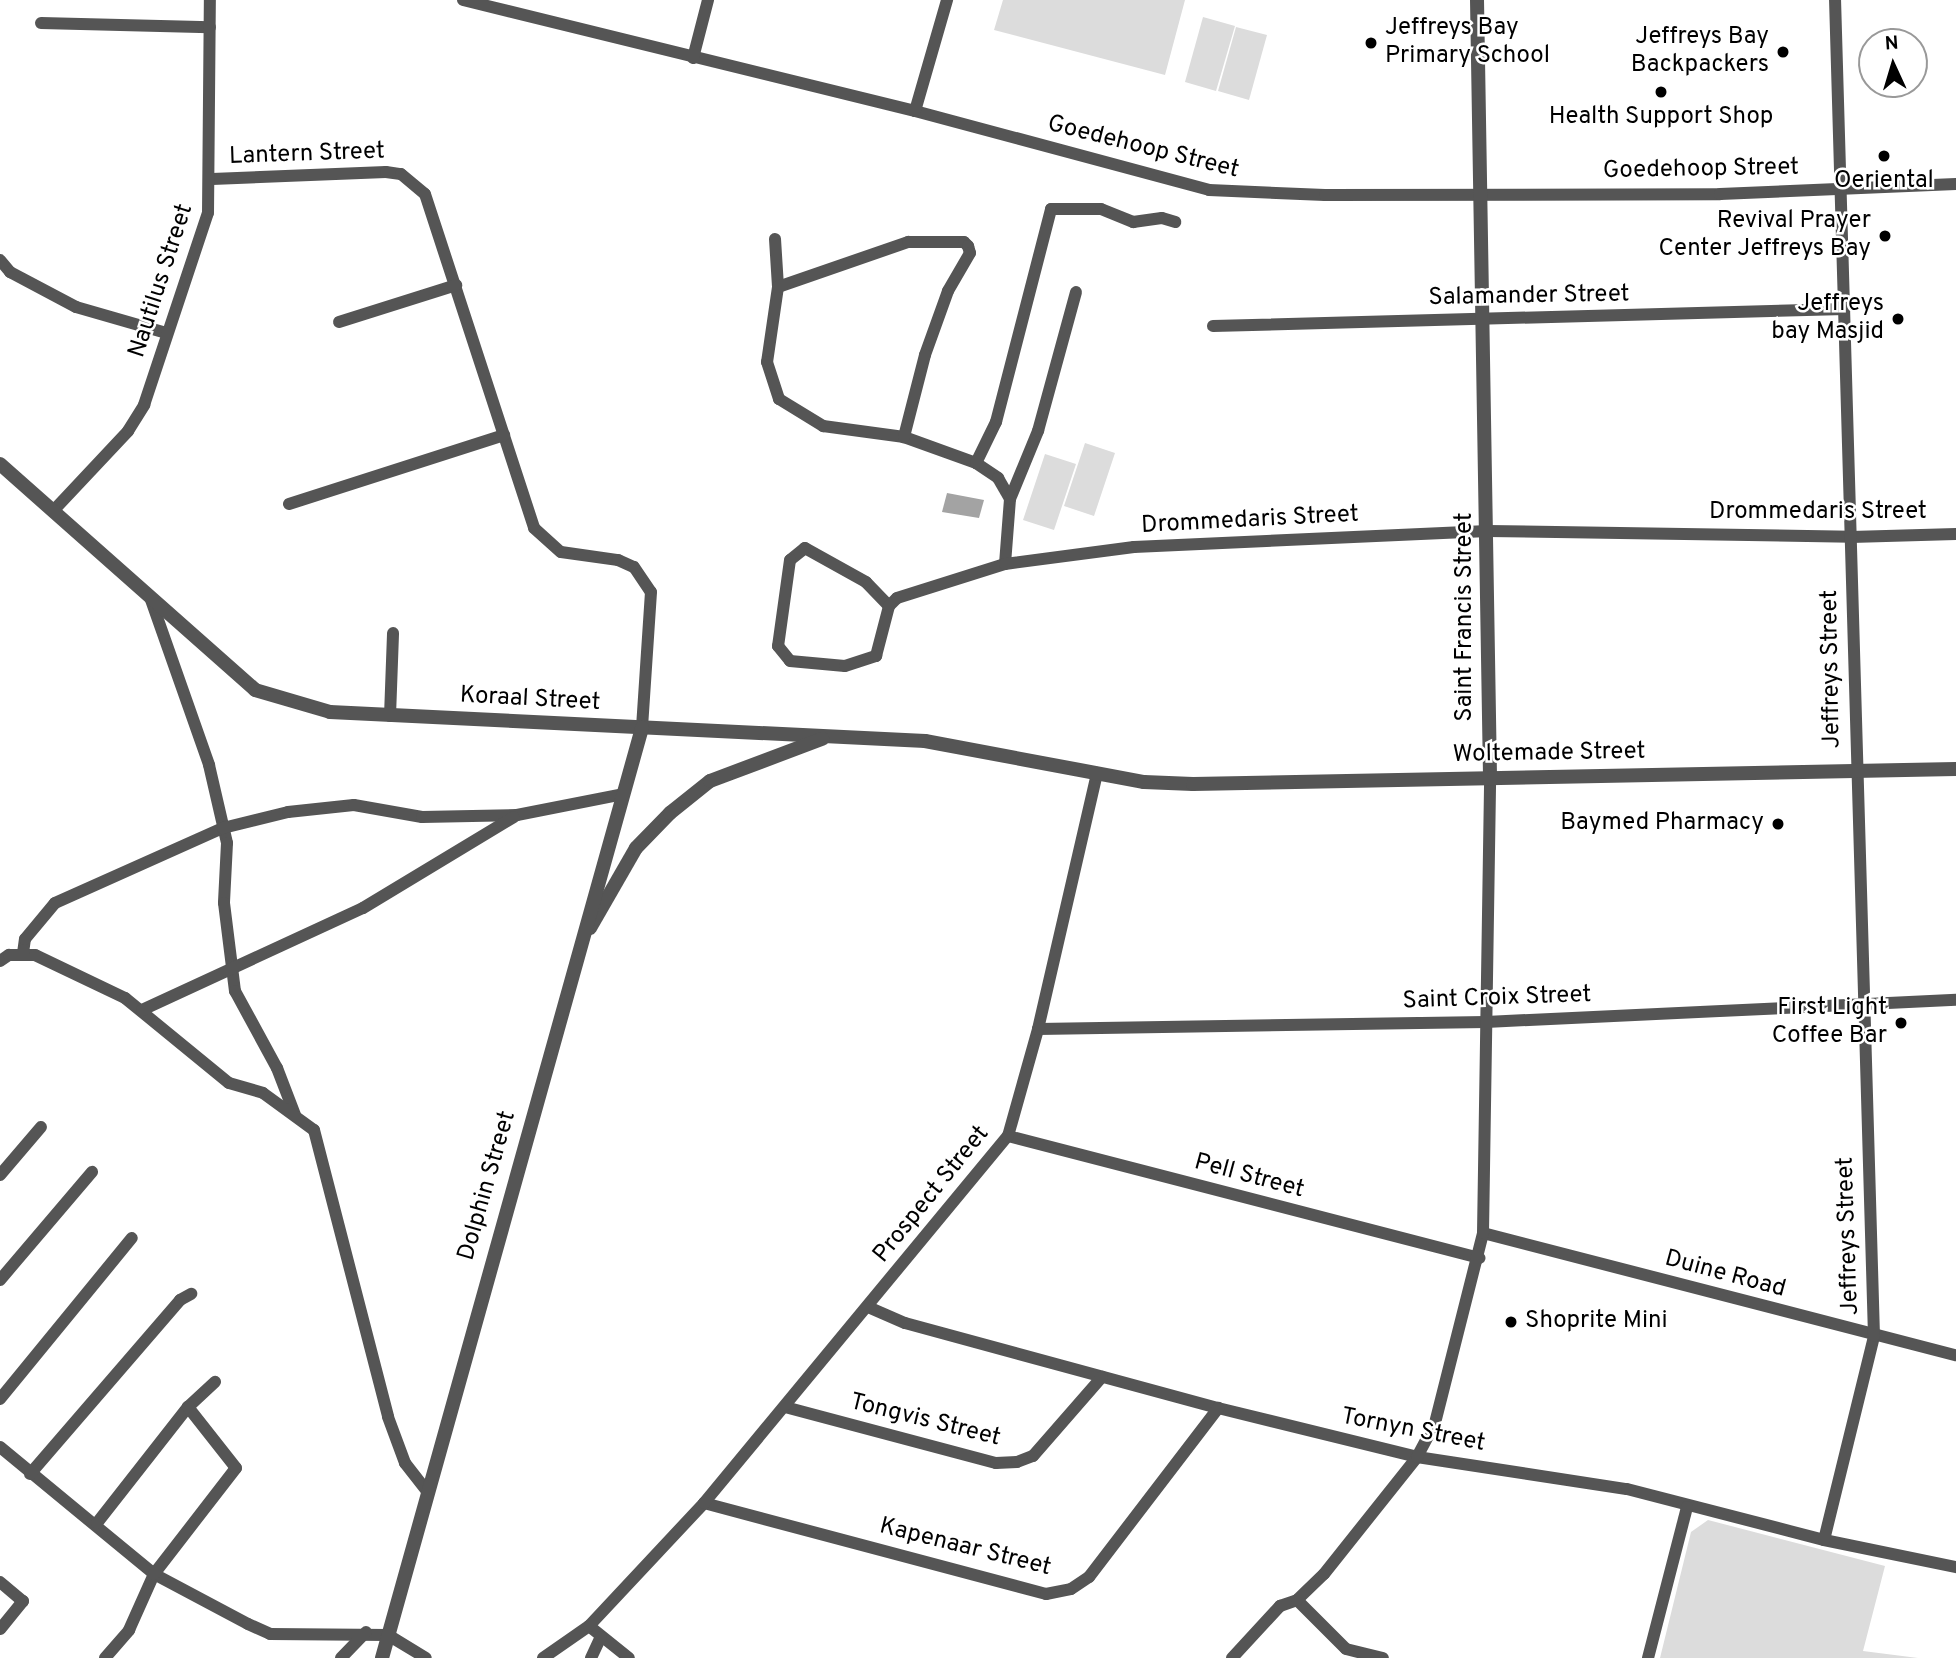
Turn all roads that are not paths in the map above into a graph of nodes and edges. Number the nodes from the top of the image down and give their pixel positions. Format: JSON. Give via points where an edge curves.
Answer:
{"nodes":[{"id":1,"x":210,"y":0,"type":"edge"},
{"id":2,"x":463,"y":0,"type":"edge"},
{"id":3,"x":708,"y":0,"type":"edge"},
{"id":4,"x":947,"y":0,"type":"edge"},
{"id":5,"x":1477,"y":0,"type":"edge"},
{"id":6,"x":1835,"y":0,"type":"edge"},
{"id":7,"x":41,"y":23,"type":"dead end"},
{"id":8,"x":210,"y":27,"type":"junction"},
{"id":9,"x":693,"y":58,"type":"junction"},
{"id":10,"x":915,"y":111,"type":"junction"},
{"id":11,"x":212,"y":179,"type":"junction"},
{"id":12,"x":1956,"y":184,"type":"edge"},
{"id":13,"x":1842,"y":188,"type":"junction"},
{"id":14,"x":1477,"y":193,"type":"junction"},
{"id":15,"x":1175,"y":222,"type":"dead end"},
{"id":16,"x":775,"y":239,"type":"dead end"},
{"id":17,"x":0,"y":260,"type":"edge"},
{"id":18,"x":456,"y":285,"type":"junction"},
{"id":19,"x":778,"y":287,"type":"junction"},
{"id":20,"x":1076,"y":292,"type":"dead end"},
{"id":21,"x":1845,"y":309,"type":"junction"},
{"id":22,"x":1482,"y":319,"type":"junction"},
{"id":23,"x":339,"y":322,"type":"dead end"},
{"id":24,"x":1213,"y":326,"type":"dead end"},
{"id":25,"x":166,"y":333,"type":"junction"},
{"id":26,"x":504,"y":435,"type":"junction"},
{"id":27,"x":904,"y":437,"type":"junction"},
{"id":28,"x":976,"y":463,"type":"junction"},
{"id":29,"x":0,"y":464,"type":"edge"},
{"id":30,"x":1010,"y":499,"type":"junction"},
{"id":31,"x":289,"y":504,"type":"dead end"},
{"id":32,"x":53,"y":511,"type":"junction"},
{"id":33,"x":1488,"y":531,"type":"junction"},
{"id":34,"x":1956,"y":534,"type":"edge"},
{"id":35,"x":1851,"y":537,"type":"junction"},
{"id":36,"x":1005,"y":564,"type":"junction"},
{"id":37,"x":150,"y":597,"type":"junction"},
{"id":38,"x":889,"y":606,"type":"junction"},
{"id":39,"x":393,"y":633,"type":"dead end"},
{"id":40,"x":390,"y":716,"type":"junction"},
{"id":41,"x":642,"y":728,"type":"junction"},
{"id":42,"x":837,"y":735,"type":"junction"},
{"id":43,"x":1855,"y":769,"type":"junction"},
{"id":44,"x":1956,"y":769,"type":"edge"},
{"id":45,"x":1097,"y":773,"type":"junction"},
{"id":46,"x":1490,"y":779,"type":"junction"},
{"id":47,"x":1144,"y":782,"type":"joint"},
{"id":48,"x":623,"y":794,"type":"junction"},
{"id":49,"x":517,"y":815,"type":"junction"},
{"id":50,"x":223,"y":828,"type":"junction"},
{"id":51,"x":579,"y":946,"type":"junction"},
{"id":52,"x":23,"y":953,"type":"junction"},
{"id":53,"x":0,"y":961,"type":"edge"},
{"id":54,"x":232,"y":964,"type":"junction"},
{"id":55,"x":1956,"y":1000,"type":"edge"},
{"id":56,"x":1861,"y":1004,"type":"junction"},
{"id":57,"x":142,"y":1010,"type":"junction"},
{"id":58,"x":1486,"y":1022,"type":"junction"},
{"id":59,"x":1038,"y":1029,"type":"junction"},
{"id":60,"x":295,"y":1115,"type":"junction"},
{"id":61,"x":41,"y":1127,"type":"dead end"},
{"id":62,"x":1008,"y":1136,"type":"junction"},
{"id":63,"x":92,"y":1172,"type":"dead end"},
{"id":64,"x":0,"y":1175,"type":"edge"},
{"id":65,"x":1483,"y":1233,"type":"junction"},
{"id":66,"x":132,"y":1238,"type":"dead end"},
{"id":67,"x":1479,"y":1258,"type":"junction"},
{"id":68,"x":0,"y":1280,"type":"edge"},
{"id":69,"x":191,"y":1294,"type":"dead end"},
{"id":70,"x":868,"y":1307,"type":"junction"},
{"id":71,"x":1874,"y":1336,"type":"junction"},
{"id":72,"x":1956,"y":1355,"type":"edge"},
{"id":73,"x":1102,"y":1377,"type":"junction"},
{"id":74,"x":215,"y":1382,"type":"dead end"},
{"id":75,"x":0,"y":1399,"type":"edge"},
{"id":76,"x":188,"y":1407,"type":"junction"},
{"id":77,"x":785,"y":1408,"type":"junction"},
{"id":78,"x":1217,"y":1408,"type":"junction"},
{"id":79,"x":0,"y":1447,"type":"edge"},
{"id":80,"x":1417,"y":1457,"type":"junction"},
{"id":81,"x":30,"y":1474,"type":"junction"},
{"id":82,"x":427,"y":1491,"type":"junction"},
{"id":83,"x":704,"y":1503,"type":"junction"},
{"id":84,"x":1687,"y":1507,"type":"junction"},
{"id":85,"x":97,"y":1522,"type":"junction"},
{"id":86,"x":1824,"y":1540,"type":"junction"},
{"id":87,"x":1956,"y":1567,"type":"edge"},
{"id":88,"x":154,"y":1574,"type":"junction"},
{"id":89,"x":0,"y":1582,"type":"edge"},
{"id":90,"x":1297,"y":1600,"type":"junction"},
{"id":91,"x":589,"y":1626,"type":"junction"},
{"id":92,"x":0,"y":1629,"type":"edge"},
{"id":93,"x":366,"y":1632,"type":"junction"},
{"id":94,"x":388,"y":1635,"type":"junction"},
{"id":95,"x":601,"y":1637,"type":"junction"},
{"id":96,"x":1345,"y":1653,"type":"edge"},
{"id":97,"x":105,"y":1658,"type":"edge"},
{"id":98,"x":341,"y":1658,"type":"edge"},
{"id":99,"x":382,"y":1658,"type":"edge"},
{"id":100,"x":426,"y":1658,"type":"edge"},
{"id":101,"x":543,"y":1658,"type":"edge"},
{"id":102,"x":591,"y":1658,"type":"edge"},
{"id":103,"x":629,"y":1658,"type":"edge"},
{"id":104,"x":1232,"y":1658,"type":"edge"},
{"id":105,"x":1383,"y":1658,"type":"edge"},
{"id":106,"x":1648,"y":1658,"type":"edge"}],
"edges":[{"from":1,"to":8,"type":"street","name":"Nautilus Street"},
{"from":2,"to":9,"type":"street","name":"Goedehoop Street"},
{"from":3,"to":9,"type":"street"},
{"from":4,"to":10,"type":"street"},
{"from":5,"to":14,"type":"street","name":"Saint Francis Street"},
{"from":6,"to":13,"type":"street","name":"Jeffreys Street"},
{"from":7,"to":8,"type":"street"},
{"from":8,"to":11,"type":"street","name":"Nautilus Street"},
{"from":9,"to":10,"type":"street","name":"Goedehoop Street"},
{"from":10,"to":14,"type":"street","name":"Goedehoop Street","via":[[1209,190],[1247,194]]},
{"from":11,"to":18,"type":"street","name":"Lantern Street","via":[[401,174],[425,194]]},
{"from":11,"to":25,"type":"street","name":"Nautilus Street","via":[[208,213]]},
{"from":12,"to":13,"type":"street","name":"Goedehoop Street"},
{"from":13,"to":14,"type":"street","name":"Goedehoop Street","via":[[1720,194]]},
{"from":13,"to":21,"type":"street","name":"Jeffreys Street"},
{"from":14,"to":22,"type":"street","name":"Saint Francis Street"},
{"from":15,"to":28,"type":"street","via":[[1162,218],[1133,222],[1101,209],[1051,209],[996,422]]},
{"from":16,"to":19,"type":"street"},
{"from":17,"to":25,"type":"street","via":[[10,272],[76,307]]},
{"from":18,"to":23,"type":"street"},
{"from":18,"to":26,"type":"street","name":"Lantern Street"},
{"from":19,"to":27,"type":"street","via":[[767,362],[779,399],[822,426]]},
{"from":19,"to":27,"type":"street","via":[[908,242],[964,242],[968,246],[970,253],[948,291],[925,355]]},
{"from":20,"to":30,"type":"street","via":[[1038,431]]},
{"from":21,"to":22,"type":"street","name":"Salamander Street"},
{"from":21,"to":35,"type":"street","name":"Jeffreys Street"},
{"from":22,"to":24,"type":"street","name":"Salamander Street"},
{"from":22,"to":33,"type":"street","name":"Saint Francis Street"},
{"from":25,"to":32,"type":"street","name":"Nautilus Street","via":[[144,405],[128,431]]},
{"from":26,"to":31,"type":"street"},
{"from":26,"to":41,"type":"street","name":"Lantern Street","via":[[534,528],[549,545],[562,552],[618,560],[645,578],[651,592]]},
{"from":27,"to":28,"type":"street"},
{"from":28,"to":30,"type":"street","via":[[998,478]]},
{"from":29,"to":32,"type":"street","name":"Koraal Street"},
{"from":30,"to":36,"type":"street"},
{"from":32,"to":37,"type":"street","name":"Koraal Street"},
{"from":33,"to":35,"type":"street","name":"Drommedaris Street"},
{"from":33,"to":36,"type":"street","name":"Drommedaris Street","via":[[1134,547]]},
{"from":33,"to":46,"type":"street","name":"Saint Francis Street"},
{"from":34,"to":35,"type":"street","name":"Drommedaris Street"},
{"from":35,"to":43,"type":"street","name":"Jeffreys Street"},
{"from":36,"to":38,"type":"street","name":"Drommedaris Street","via":[[897,598]]},
{"from":37,"to":40,"type":"street","name":"Koraal Street","via":[[255,690],[330,712]]},
{"from":37,"to":50,"type":"street","via":[[209,765]]},
{"from":38,"to":38,"type":"street","via":[[876,656],[845,666],[790,661],[778,646],[790,560],[805,548],[866,582]]},
{"from":39,"to":40,"type":"street"},
{"from":40,"to":41,"type":"street","name":"Koraal Street"},
{"from":41,"to":42,"type":"street","name":"Koraal Street"},
{"from":41,"to":48,"type":"street","name":"Dolphin Street"},
{"from":42,"to":45,"type":"street","name":"Koraal Street","via":[[925,741]]},
{"from":42,"to":51,"type":"street","via":[[788,748],[710,781],[670,813],[636,848]]},
{"from":43,"to":44,"type":"street","name":"Woltemade Street"},
{"from":43,"to":46,"type":"street","name":"Woltemade Street"},
{"from":43,"to":56,"type":"street","name":"Jeffreys Street"},
{"from":45,"to":47,"type":"street","name":"Koraal Street"},
{"from":45,"to":59,"type":"street","name":"Prospect Street"},
{"from":46,"to":47,"type":"street","name":"Woltemade Street"},
{"from":46,"to":58,"type":"street","name":"Saint Francis Street"},
{"from":48,"to":49,"type":"street"},
{"from":48,"to":51,"type":"street","name":"Dolphin Street"},
{"from":49,"to":50,"type":"street","via":[[422,817],[354,805],[288,812]]},
{"from":49,"to":54,"type":"street","via":[[450,851],[363,908]]},
{"from":50,"to":52,"type":"street","via":[[55,904],[25,939]]},
{"from":50,"to":54,"type":"street","via":[[224,903]]},
{"from":51,"to":82,"type":"street","name":"Dolphin Street"},
{"from":52,"to":53,"type":"street"},
{"from":52,"to":57,"type":"street","via":[[64,968]]},
{"from":54,"to":57,"type":"street"},
{"from":54,"to":60,"type":"street","via":[[235,991],[277,1068]]},
{"from":55,"to":56,"type":"street","name":"Saint Croix Street"},
{"from":56,"to":58,"type":"street","name":"Saint Croix Street"},
{"from":56,"to":71,"type":"street","name":"Jeffreys Street"},
{"from":57,"to":60,"type":"street","via":[[229,1083],[263,1093]]},
{"from":58,"to":59,"type":"street","name":"Saint Croix Street"},
{"from":58,"to":65,"type":"street","name":"Saint Francis Street"},
{"from":59,"to":62,"type":"street","name":"Prospect Street"},
{"from":60,"to":82,"type":"street","via":[[314,1130],[323,1154],[388,1417],[405,1463]]},
{"from":61,"to":64,"type":"street"},
{"from":62,"to":67,"type":"street","name":"Pell Street"},
{"from":62,"to":70,"type":"street","name":"Prospect Street"},
{"from":63,"to":68,"type":"street"},
{"from":65,"to":67,"type":"street","name":"Saint Francis Street"},
{"from":65,"to":71,"type":"street","name":"Duine Road"},
{"from":66,"to":75,"type":"street"},
{"from":67,"to":80,"type":"street","name":"Saint Francis Street","via":[[1435,1423]]},
{"from":69,"to":81,"type":"street","via":[[180,1300]]},
{"from":70,"to":73,"type":"street","name":"Tornyn Street","via":[[905,1323]]},
{"from":70,"to":77,"type":"street","name":"Prospect Street"},
{"from":71,"to":72,"type":"street","name":"Duine Road"},
{"from":71,"to":86,"type":"street","name":"Jeffreys Street"},
{"from":73,"to":77,"type":"street","name":"Tongvis Street","via":[[1032,1456],[1017,1462],[996,1463]]},
{"from":73,"to":78,"type":"street","name":"Tornyn Street"},
{"from":74,"to":76,"type":"street"},
{"from":76,"to":85,"type":"street"},
{"from":76,"to":88,"type":"street","via":[[236,1468]]},
{"from":77,"to":83,"type":"street","name":"Prospect Street"},
{"from":78,"to":80,"type":"street","name":"Tornyn Street"},
{"from":78,"to":83,"type":"street","name":"Kapenaar Street","via":[[1089,1577],[1071,1589],[1046,1594]]},
{"from":79,"to":81,"type":"street"},
{"from":80,"to":84,"type":"street","name":"Tornyn Street","via":[[1627,1489]]},
{"from":80,"to":90,"type":"street","name":"Saint Francis Street","via":[[1324,1574]]},
{"from":81,"to":85,"type":"street"},
{"from":82,"to":94,"type":"street","name":"Dolphin Street"},
{"from":83,"to":91,"type":"street","name":"Prospect Street"},
{"from":84,"to":86,"type":"street","name":"Tornyn Street"},
{"from":84,"to":106,"type":"street"},
{"from":85,"to":88,"type":"street"},
{"from":86,"to":87,"type":"street","name":"Tornyn Street"},
{"from":88,"to":93,"type":"street","via":[[270,1634]]},
{"from":88,"to":97,"type":"street","via":[[130,1630]]},
{"from":89,"to":92,"type":"street","via":[[23,1601]]},
{"from":90,"to":96,"type":"street"},
{"from":90,"to":104,"type":"street","name":"Saint Francis Street","via":[[1280,1606]]},
{"from":91,"to":95,"type":"street"},
{"from":91,"to":101,"type":"street","name":"Prospect Street"},
{"from":93,"to":94,"type":"street"},
{"from":93,"to":98,"type":"street"},
{"from":94,"to":99,"type":"street","name":"Dolphin Street"},
{"from":94,"to":100,"type":"street"},
{"from":95,"to":102,"type":"street"},
{"from":95,"to":103,"type":"street"},
{"from":96,"to":105,"type":"street"}]}
